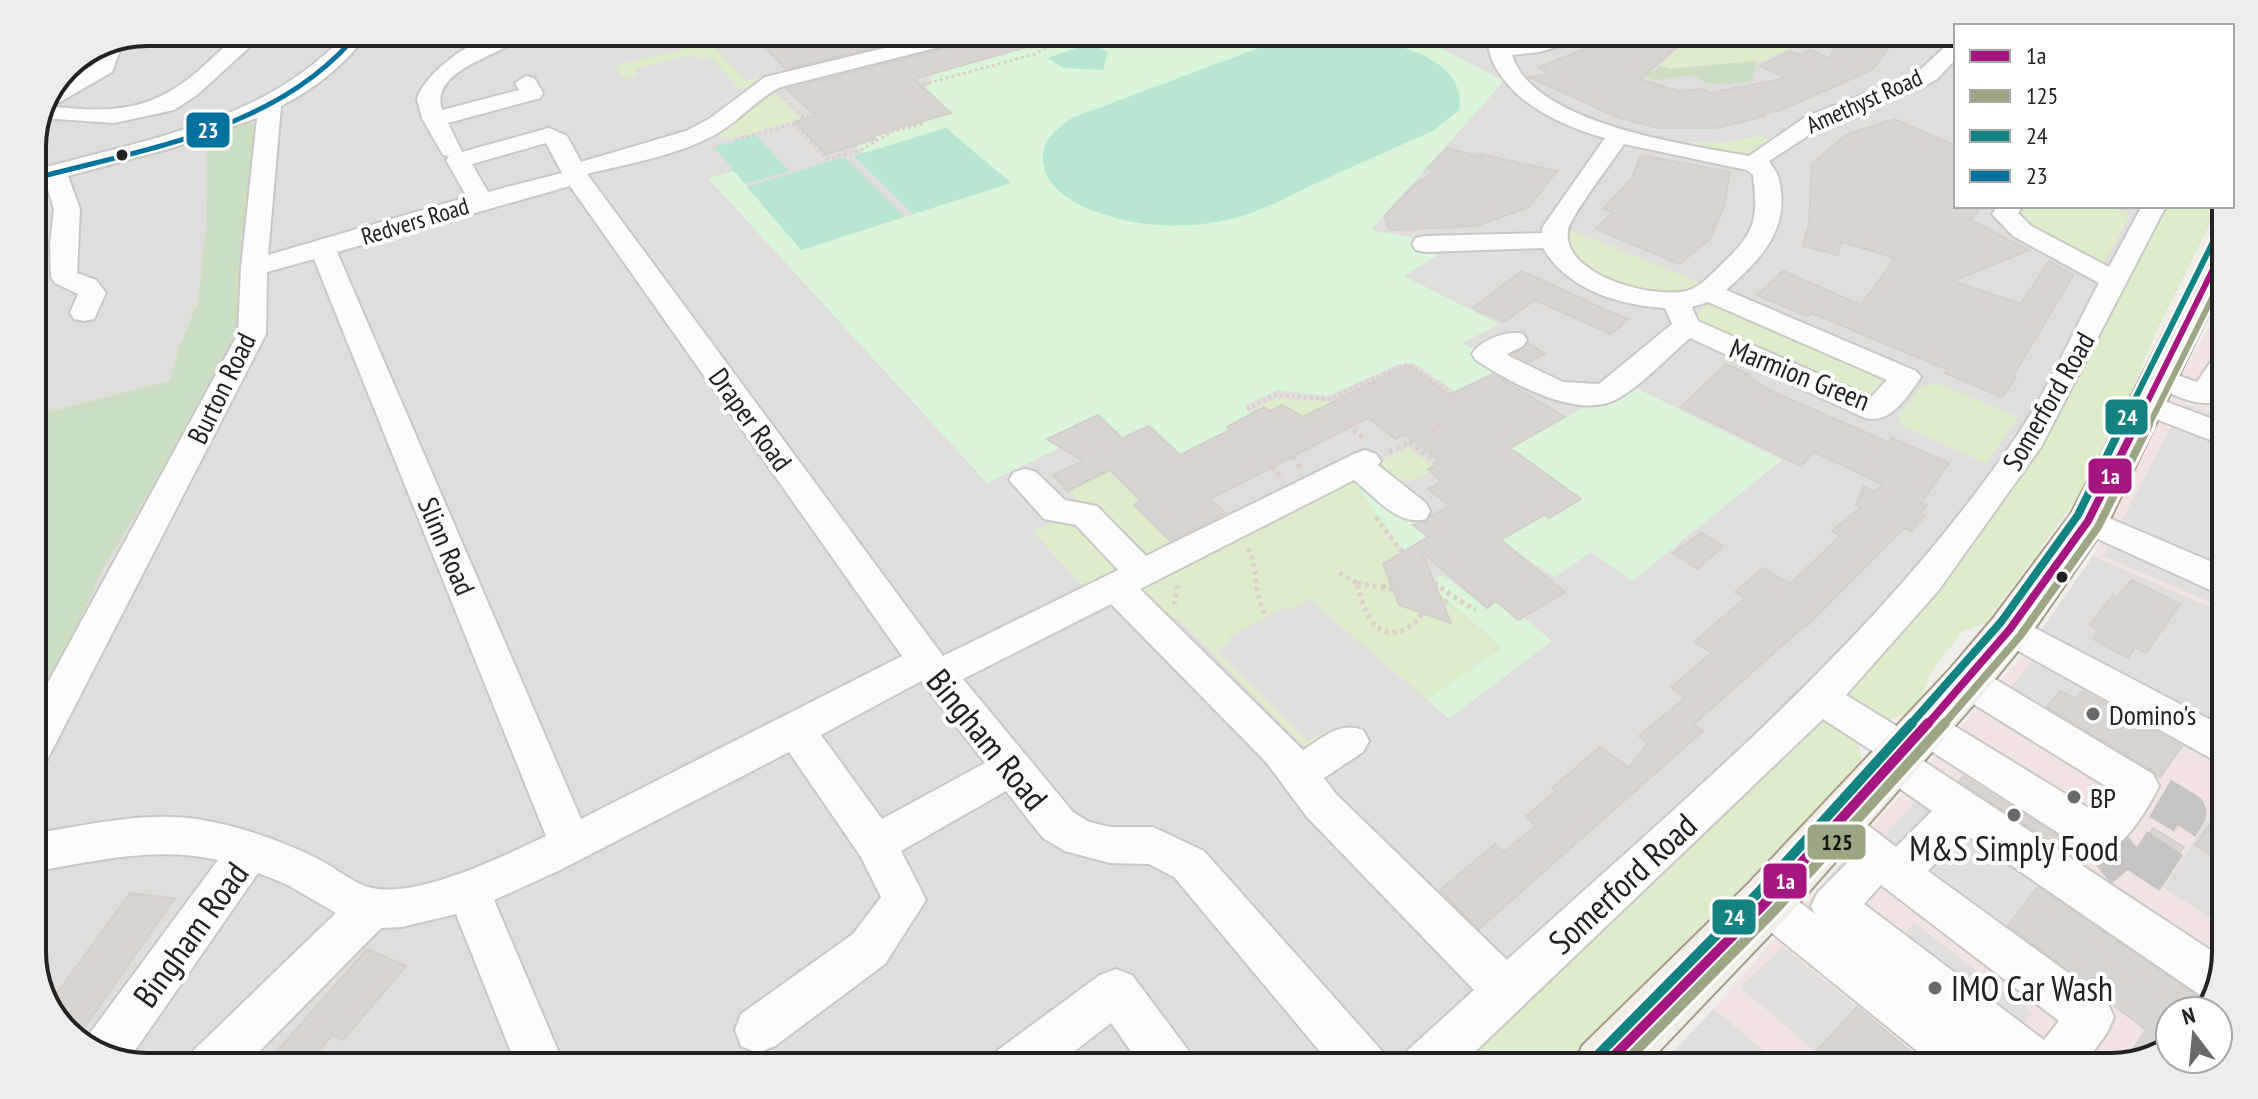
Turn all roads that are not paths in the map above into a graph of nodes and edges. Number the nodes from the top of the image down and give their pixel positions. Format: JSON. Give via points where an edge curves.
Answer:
{"nodes":[{"id":1,"x":239,"y":46,"type":"edge"},
{"id":2,"x":346,"y":46,"type":"edge"},
{"id":3,"x":491,"y":46,"type":"edge"},
{"id":4,"x":919,"y":46,"type":"edge"},
{"id":5,"x":1499,"y":46,"type":"edge"},
{"id":6,"x":1954,"y":48,"type":"edge"},
{"id":7,"x":109,"y":54,"type":"edge"},
{"id":8,"x":526,"y":83,"type":"dead end"},
{"id":9,"x":63,"y":90,"type":"edge"},
{"id":10,"x":270,"y":103,"type":"junction"},
{"id":11,"x":52,"y":113,"type":"edge"},
{"id":12,"x":436,"y":119,"type":"junction"},
{"id":13,"x":1618,"y":136,"type":"junction"},
{"id":14,"x":451,"y":150,"type":"dead end"},
{"id":15,"x":1755,"y":164,"type":"junction"},
{"id":16,"x":574,"y":174,"type":"junction"},
{"id":17,"x":46,"y":175,"type":"edge"},
{"id":18,"x":46,"y":180,"type":"edge"},
{"id":19,"x":481,"y":201,"type":"junction"},
{"id":20,"x":2010,"y":208,"type":"edge"},
{"id":21,"x":2143,"y":208,"type":"edge"},
{"id":22,"x":1552,"y":240,"type":"junction"},
{"id":23,"x":1425,"y":244,"type":"dead end"},
{"id":24,"x":63,"y":245,"type":"junction"},
{"id":25,"x":323,"y":249,"type":"junction"},
{"id":26,"x":46,"y":250,"type":"edge"},
{"id":27,"x":254,"y":268,"type":"junction"},
{"id":28,"x":2115,"y":281,"type":"junction"},
{"id":29,"x":2212,"y":283,"type":"edge"},
{"id":30,"x":1707,"y":292,"type":"junction"},
{"id":31,"x":84,"y":313,"type":"dead end"},
{"id":32,"x":1681,"y":314,"type":"junction"},
{"id":33,"x":1513,"y":340,"type":"dead end"},
{"id":34,"x":2212,"y":382,"type":"edge"},
{"id":35,"x":2152,"y":391,"type":"junction"},
{"id":36,"x":2212,"y":427,"type":"edge"},
{"id":37,"x":1025,"y":480,"type":"dead end"},
{"id":38,"x":1398,"y":500,"type":"road end"},
{"id":39,"x":2088,"y":521,"type":"junction"},
{"id":40,"x":2212,"y":576,"type":"edge"},
{"id":41,"x":1127,"y":578,"type":"junction"},
{"id":42,"x":2010,"y":629,"type":"junction"},
{"id":43,"x":932,"y":668,"type":"junction"},
{"id":44,"x":1967,"y":681,"type":"junction"},
{"id":45,"x":1820,"y":698,"type":"junction"},
{"id":46,"x":46,"y":724,"type":"edge"},
{"id":47,"x":796,"y":731,"type":"junction"},
{"id":48,"x":2212,"y":739,"type":"edge"},
{"id":49,"x":1349,"y":741,"type":"dead end"},
{"id":50,"x":1906,"y":746,"type":"junction"},
{"id":51,"x":1011,"y":768,"type":"junction"},
{"id":52,"x":1298,"y":774,"type":"junction"},
{"id":53,"x":1951,"y":819,"type":"dead end"},
{"id":54,"x":1833,"y":825,"type":"junction"},
{"id":55,"x":570,"y":843,"type":"junction"},
{"id":56,"x":876,"y":844,"type":"junction"},
{"id":57,"x":250,"y":850,"type":"junction"},
{"id":58,"x":46,"y":851,"type":"edge"},
{"id":59,"x":1888,"y":866,"type":"junction"},
{"id":60,"x":468,"y":890,"type":"junction"},
{"id":61,"x":1766,"y":902,"type":"junction"},
{"id":62,"x":371,"y":908,"type":"junction"},
{"id":63,"x":2209,"y":975,"type":"edge"},
{"id":64,"x":1507,"y":991,"type":"junction"},
{"id":65,"x":758,"y":1030,"type":"dead end"},
{"id":66,"x":110,"y":1046,"type":"edge"},
{"id":67,"x":225,"y":1053,"type":"edge"},
{"id":68,"x":535,"y":1053,"type":"edge"},
{"id":69,"x":1034,"y":1053,"type":"edge"},
{"id":70,"x":1161,"y":1053,"type":"edge"},
{"id":71,"x":1352,"y":1053,"type":"edge"},
{"id":72,"x":1440,"y":1053,"type":"edge"},
{"id":73,"x":1617,"y":1053,"type":"edge"},
{"id":74,"x":1957,"y":1053,"type":"edge"},
{"id":75,"x":2022,"y":1053,"type":"edge"},
{"id":76,"x":2064,"y":1053,"type":"edge"}],
"edges":[{"from":1,"to":11,"type":"street","via":[[178,99],[117,116]]},
{"from":2,"to":10,"type":"street","via":[[328,66]]},
{"from":3,"to":12,"type":"street","via":[[436,80],[427,101]]},
{"from":4,"to":16,"type":"street","name":"Redvers Road","via":[[773,82],[691,137]]},
{"from":5,"to":13,"type":"street","via":[[1513,75],[1546,105],[1581,125]]},
{"from":6,"to":15,"type":"street","name":"Amethyst Road","via":[[1929,74],[1815,121]]},
{"from":7,"to":9,"type":"street","via":[[104,67]]},
{"from":8,"to":12,"type":"street","via":[[532,93]]},
{"from":10,"to":17,"type":"street","via":[[222,124]]},
{"from":10,"to":27,"type":"street","name":"Burton Road"},
{"from":12,"to":14,"type":"street"},
{"from":13,"to":15,"type":"street"},
{"from":13,"to":22,"type":"street"},
{"from":15,"to":30,"type":"street","via":[[1765,173],[1768,221],[1750,255]]},
{"from":16,"to":19,"type":"street","name":"Redvers Road"},
{"from":16,"to":19,"type":"street","name":"Draper Road","via":[[559,141],[549,135],[458,160]]},
{"from":16,"to":43,"type":"street","name":"Draper Road"},
{"from":18,"to":24,"type":"street","via":[[67,209]]},
{"from":19,"to":25,"type":"street","name":"Redvers Road"},
{"from":20,"to":28,"type":"street","via":[[2005,214],[2022,231]]},
{"from":21,"to":28,"type":"street","name":"Somerford Road"},
{"from":22,"to":23,"type":"street"},
{"from":22,"to":32,"type":"street","via":[[1561,260],[1581,276]]},
{"from":24,"to":26,"type":"street"},
{"from":24,"to":31,"type":"street","via":[[64,277],[92,293]]},
{"from":25,"to":27,"type":"street","name":"Redvers Road"},
{"from":25,"to":55,"type":"street","name":"Slinn Road"},
{"from":27,"to":46,"type":"street","name":"Burton Road","via":[[252,334]]},
{"from":28,"to":45,"type":"street","name":"Somerford Road","via":[[2008,473],[1926,582]]},
{"from":29,"to":35,"type":"main road"},
{"from":30,"to":32,"type":"street","via":[[1692,299]]},
{"from":30,"to":32,"type":"street","name":"Marmion Green","via":[[1906,377],[1876,411]]},
{"from":32,"to":33,"type":"street","via":[[1608,392],[1593,395],[1529,381],[1486,354]]},
{"from":34,"to":35,"type":"street","via":[[2204,395]]},
{"from":35,"to":36,"type":"street"},
{"from":35,"to":39,"type":"main road"},
{"from":37,"to":41,"type":"street","via":[[1056,511],[1085,514]]},
{"from":38,"to":41,"type":"street","via":[[1361,463]]},
{"from":39,"to":40,"type":"street"},
{"from":39,"to":42,"type":"main road"},
{"from":41,"to":43,"type":"street"},
{"from":41,"to":52,"type":"street"},
{"from":42,"to":44,"type":"main road"},
{"from":42,"to":48,"type":"street"},
{"from":43,"to":47,"type":"street","name":"Bingham Road"},
{"from":43,"to":51,"type":"street","name":"Bingham Road"},
{"from":44,"to":50,"type":"main road"},
{"from":44,"to":50,"type":"street","via":[[2139,786],[2100,837]]},
{"from":45,"to":50,"type":"street"},
{"from":45,"to":64,"type":"street","name":"Somerford Road"},
{"from":47,"to":55,"type":"street","name":"Bingham Road"},
{"from":47,"to":56,"type":"street"},
{"from":49,"to":52,"type":"street"},
{"from":50,"to":54,"type":"main road"},
{"from":50,"to":63,"type":"street"},
{"from":51,"to":56,"type":"street"},
{"from":51,"to":71,"type":"street","name":"Bingham Road","via":[[1058,825],[1080,838],[1153,846],[1189,864]]},
{"from":52,"to":64,"type":"street","via":[[1321,805]]},
{"from":53,"to":59,"type":"street"},
{"from":54,"to":59,"type":"street"},
{"from":54,"to":61,"type":"main road"},
{"from":55,"to":60,"type":"street","name":"Bingham Road"},
{"from":56,"to":65,"type":"street","via":[[904,900],[869,949]]},
{"from":57,"to":58,"type":"street","name":"Bingham Road","via":[[194,837],[160,836]]},
{"from":57,"to":62,"type":"street","name":"Bingham Road"},
{"from":57,"to":66,"type":"street","name":"Bingham Road"},
{"from":59,"to":75,"type":"street","via":[[1833,906]]},
{"from":59,"to":76,"type":"street","via":[[2091,1017]]},
{"from":60,"to":62,"type":"street","name":"Bingham Road","via":[[431,902]]},
{"from":60,"to":68,"type":"street"},
{"from":61,"to":73,"type":"main road"},
{"from":61,"to":74,"type":"street"},
{"from":62,"to":67,"type":"street"},
{"from":64,"to":72,"type":"street","name":"Somerford Road"},
{"from":69,"to":70,"type":"street","via":[[1116,991]]}]}
